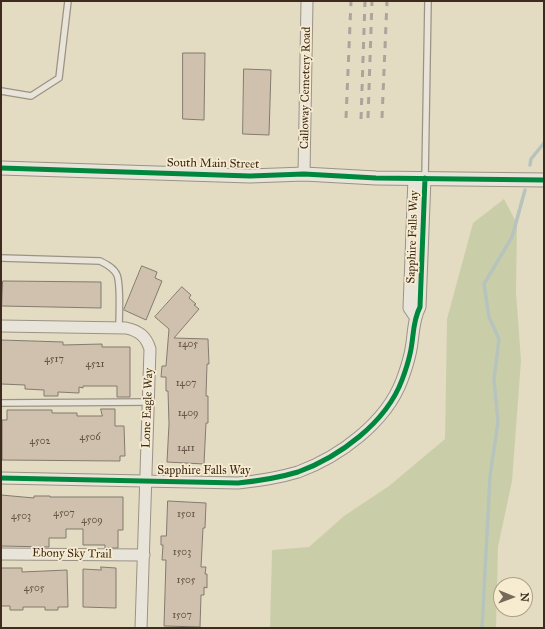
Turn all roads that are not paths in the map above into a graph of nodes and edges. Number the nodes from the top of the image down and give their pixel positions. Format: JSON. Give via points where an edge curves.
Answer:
{"nodes":[{"id":1,"x":68,"y":1,"type":"edge"},
{"id":2,"x":307,"y":1,"type":"edge"},
{"id":3,"x":428,"y":1,"type":"edge"},
{"id":4,"x":1,"y":91,"type":"edge"},
{"id":5,"x":1,"y":168,"type":"edge"},
{"id":6,"x":304,"y":174,"type":"junction"},
{"id":7,"x":419,"y":178,"type":"junction"},
{"id":8,"x":544,"y":180,"type":"edge"},
{"id":9,"x":1,"y":258,"type":"edge"},
{"id":10,"x":1,"y":326,"type":"edge"},
{"id":11,"x":119,"y":328,"type":"junction"},
{"id":12,"x":148,"y":402,"type":"junction"},
{"id":13,"x":1,"y":403,"type":"edge"},
{"id":14,"x":1,"y":478,"type":"edge"},
{"id":15,"x":146,"y":480,"type":"junction"},
{"id":16,"x":1,"y":554,"type":"edge"},
{"id":17,"x":144,"y":555,"type":"junction"},
{"id":18,"x":141,"y":628,"type":"edge"}],
"edges":[{"from":1,"to":4,"type":"lane","via":[[59,78],[31,96]]},
{"from":2,"to":6,"type":"street","name":"Calloway Cemetery Road"},
{"from":3,"to":7,"type":"lane"},
{"from":5,"to":6,"type":"street","name":"South Main Street","via":[[250,176]]},
{"from":6,"to":7,"type":"street","name":"South Main Street"},
{"from":7,"to":8,"type":"street","name":"South Main Street"},
{"from":7,"to":15,"type":"street","name":"Sapphire Falls Way","via":[[409,308],[415,316],[410,354],[401,382],[371,427],[325,460],[298,472],[246,482]]},
{"from":9,"to":11,"type":"lane","via":[[100,261],[110,266],[117,275]]},
{"from":10,"to":11,"type":"street","name":"Lone Eagle Way"},
{"from":11,"to":12,"type":"street","name":"Lone Eagle Way","via":[[135,330],[148,342]]},
{"from":12,"to":13,"type":"lane"},
{"from":12,"to":15,"type":"street","name":"Lone Eagle Way"},
{"from":14,"to":15,"type":"street","name":"Sapphire Falls Way"},
{"from":15,"to":17,"type":"street","name":"Lone Eagle Way"},
{"from":16,"to":17,"type":"street","name":"Ebony Sky Trail"},
{"from":17,"to":18,"type":"street","name":"Lone Eagle Way"}]}
